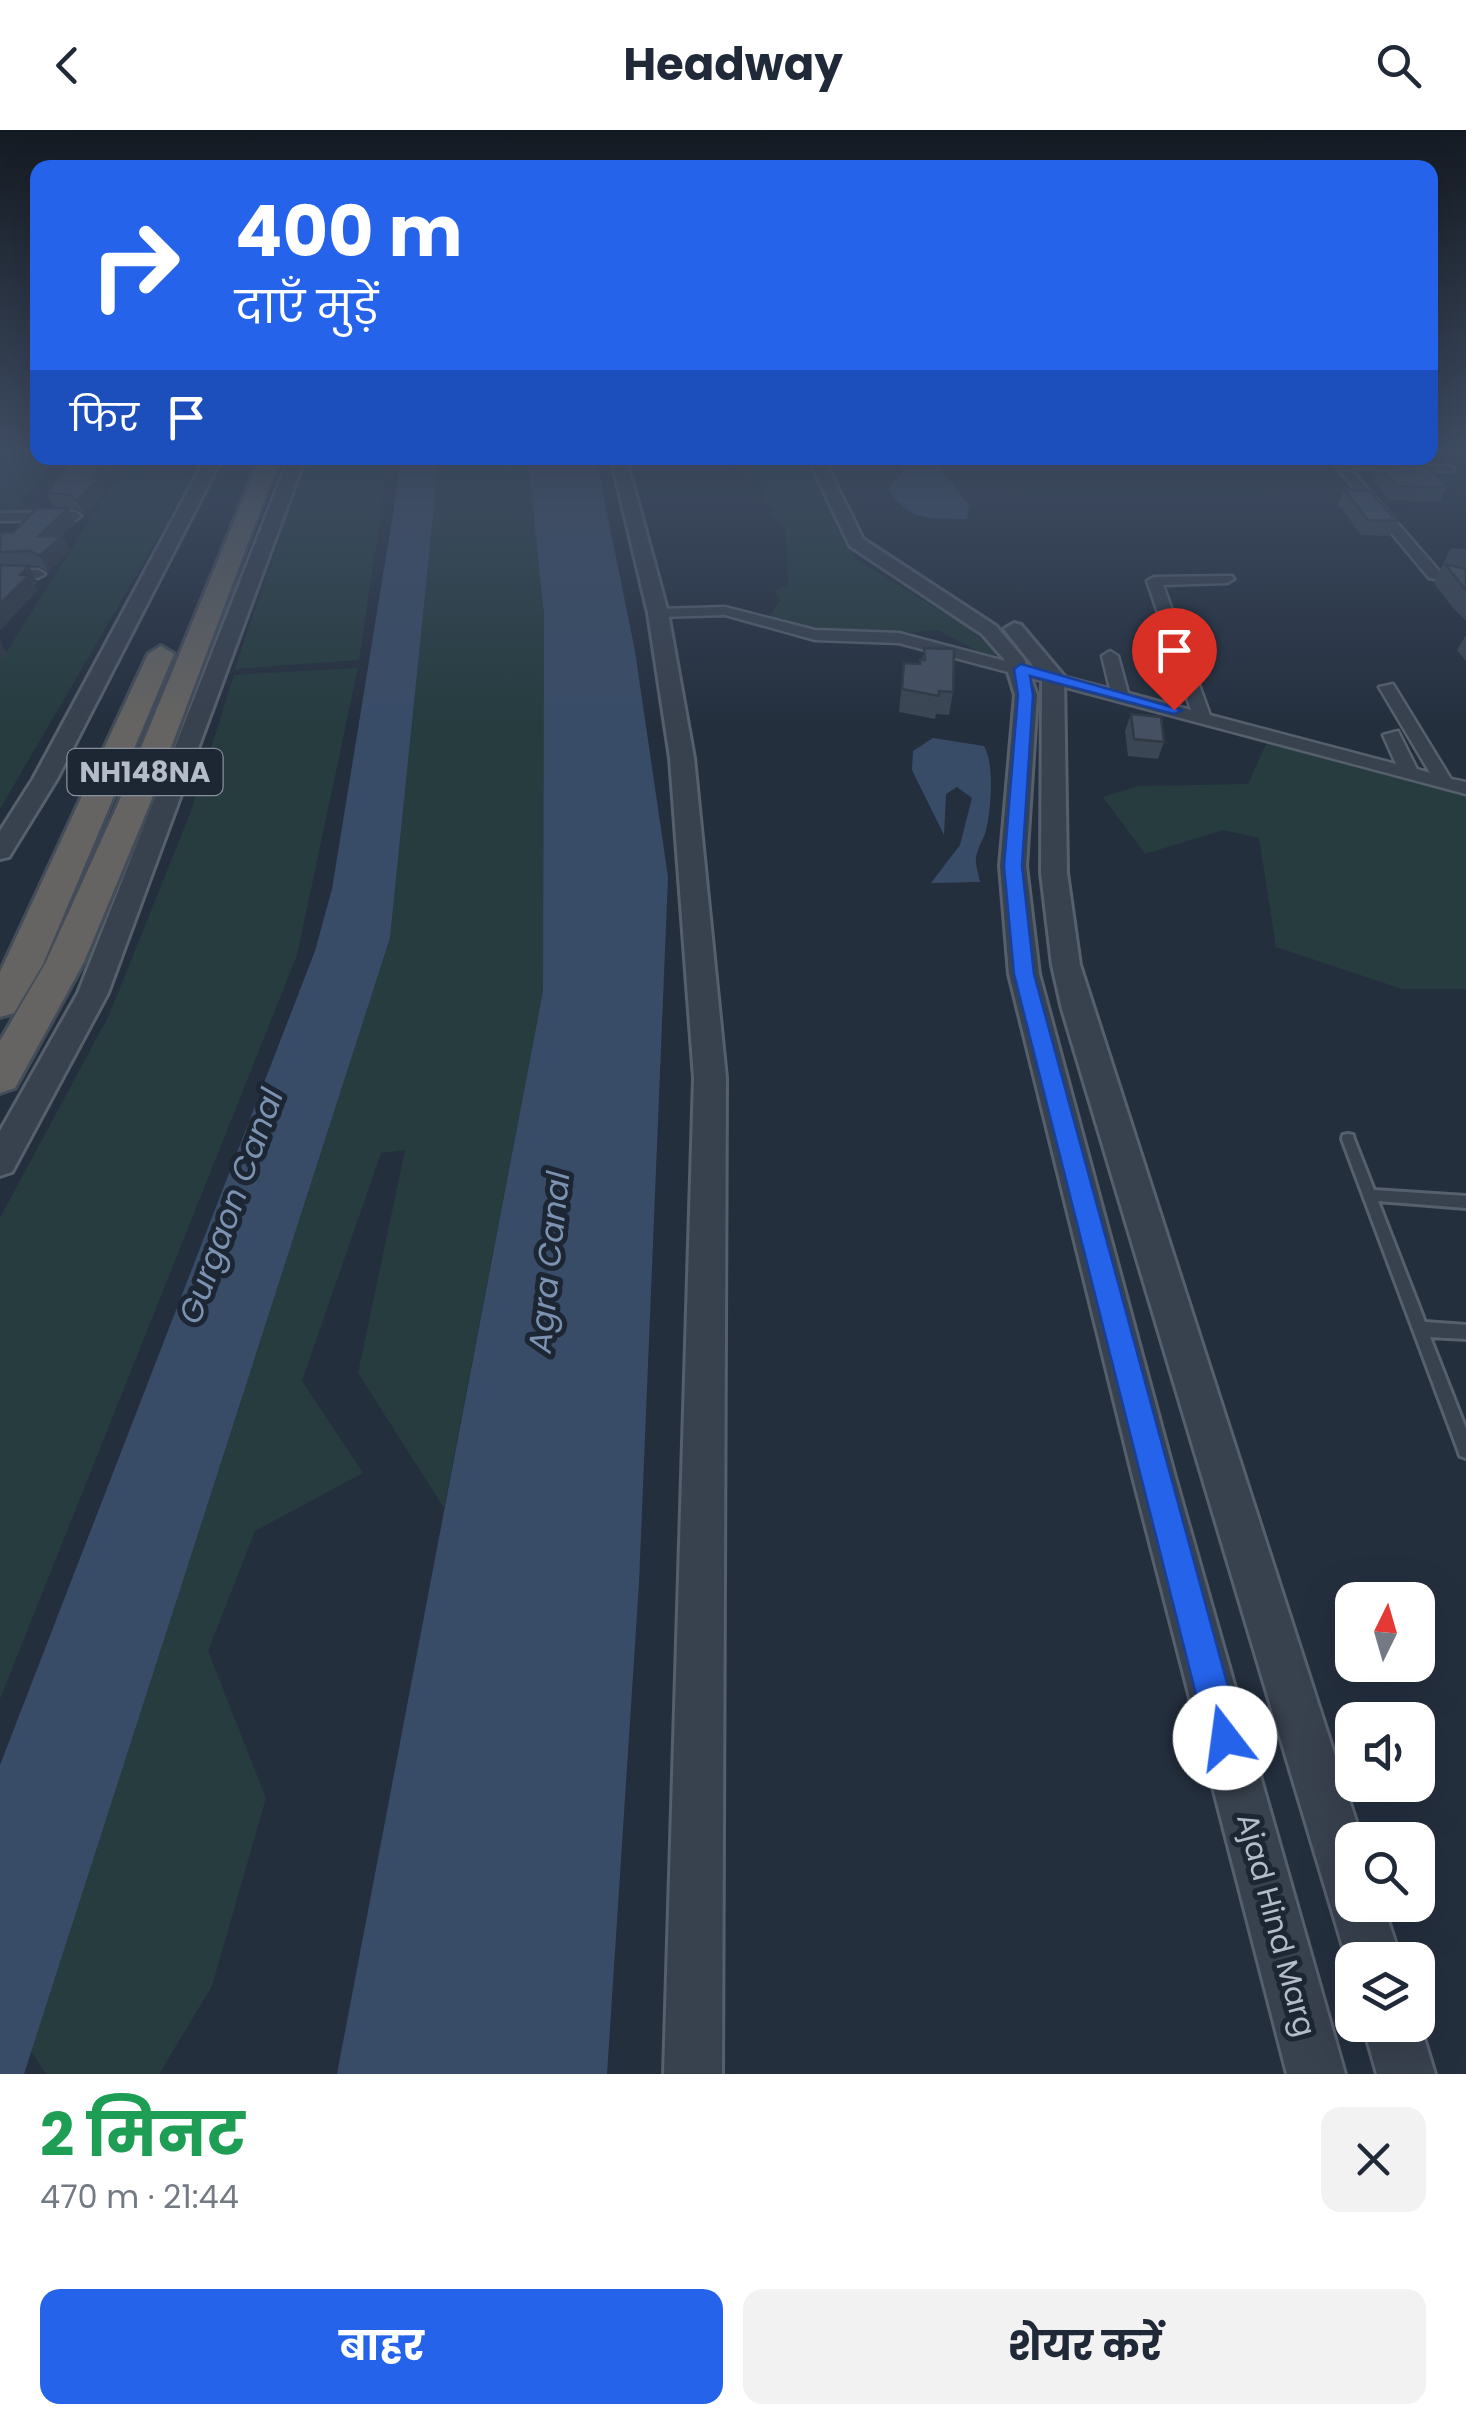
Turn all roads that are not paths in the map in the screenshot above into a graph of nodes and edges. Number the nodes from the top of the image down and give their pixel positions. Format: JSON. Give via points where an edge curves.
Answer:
{"nodes":[{"id":1,"x":168,"y":544,"type":"edge"},
{"id":2,"x":209,"y":544,"type":"edge"},
{"id":3,"x":236,"y":544,"type":"edge"},
{"id":4,"x":264,"y":544,"type":"edge"},
{"id":5,"x":640,"y":544,"type":"edge"},
{"id":6,"x":859,"y":544,"type":"edge"},
{"id":7,"x":887,"y":544,"type":"edge"},
{"id":8,"x":1408,"y":544,"type":"edge"},
{"id":9,"x":0,"y":574,"type":"edge"},
{"id":10,"x":38,"y":574,"type":"dead end"},
{"id":11,"x":1228,"y":579,"type":"dead end"},
{"id":12,"x":1466,"y":583,"type":"edge"},
{"id":13,"x":658,"y":613,"type":"junction"},
{"id":14,"x":1110,"y":656,"type":"dead end"},
{"id":15,"x":1037,"y":672,"type":"junction"},
{"id":16,"x":1386,"y":687,"type":"dead end"},
{"id":17,"x":1120,"y":694,"type":"junction"},
{"id":18,"x":1202,"y":717,"type":"junction"},
{"id":19,"x":1392,"y":735,"type":"dead end"},
{"id":20,"x":1410,"y":774,"type":"junction"},
{"id":21,"x":1445,"y":783,"type":"junction"},
{"id":22,"x":1466,"y":788,"type":"edge"},
{"id":23,"x":0,"y":850,"type":"edge"},
{"id":24,"x":0,"y":1003,"type":"edge"},
{"id":25,"x":0,"y":1077,"type":"edge"},
{"id":26,"x":1348,"y":1139,"type":"dead end"},
{"id":27,"x":0,"y":1162,"type":"edge"},
{"id":28,"x":1369,"y":1196,"type":"junction"},
{"id":29,"x":1466,"y":1202,"type":"edge"},
{"id":30,"x":1420,"y":1328,"type":"junction"},
{"id":31,"x":1466,"y":1332,"type":"edge"},
{"id":32,"x":1466,"y":1450,"type":"edge"},
{"id":33,"x":1335,"y":1837,"type":"edge"},
{"id":34,"x":1397,"y":2042,"type":"edge"},
{"id":35,"x":693,"y":2074,"type":"edge"},
{"id":36,"x":1316,"y":2074,"type":"edge"},
{"id":37,"x":1406,"y":2074,"type":"edge"}],
"edges":[{"from":1,"to":23,"type":"street"},
{"from":2,"to":24,"type":"highway","number":"NH148NA","via":[[24,964]]},
{"from":3,"to":25,"type":"highway","number":"NH148NA","via":[[66,962]]},
{"from":4,"to":27,"type":"street","via":[[93,993]]},
{"from":5,"to":13,"type":"street"},
{"from":6,"to":15,"type":"street","via":[[989,630]]},
{"from":7,"to":15,"type":"street","via":[[998,616],[1030,646]]},
{"from":8,"to":12,"type":"street","via":[[1434,574]]},
{"from":9,"to":10,"type":"street"},
{"from":11,"to":18,"type":"street","via":[[1154,581]]},
{"from":13,"to":15,"type":"street","via":[[725,611],[815,635],[899,638]]},
{"from":13,"to":35,"type":"street","via":[[686,792],[710,1078]]},
{"from":14,"to":17,"type":"street"},
{"from":15,"to":17,"type":"street"},
{"from":15,"to":33,"type":"street","via":[[1066,965]]},
{"from":15,"to":36,"type":"street","name":"Ajad Hind Marg","via":[[1026,695],[1013,866],[1024,974]]},
{"from":16,"to":21,"type":"street"},
{"from":17,"to":18,"type":"street"},
{"from":18,"to":20,"type":"street"},
{"from":19,"to":20,"type":"street"},
{"from":20,"to":21,"type":"street"},
{"from":21,"to":22,"type":"street"},
{"from":26,"to":28,"type":"lane"},
{"from":28,"to":29,"type":"lane"},
{"from":28,"to":30,"type":"lane"},
{"from":30,"to":31,"type":"lane"},
{"from":30,"to":32,"type":"lane"},
{"from":34,"to":37,"type":"street"}]}
